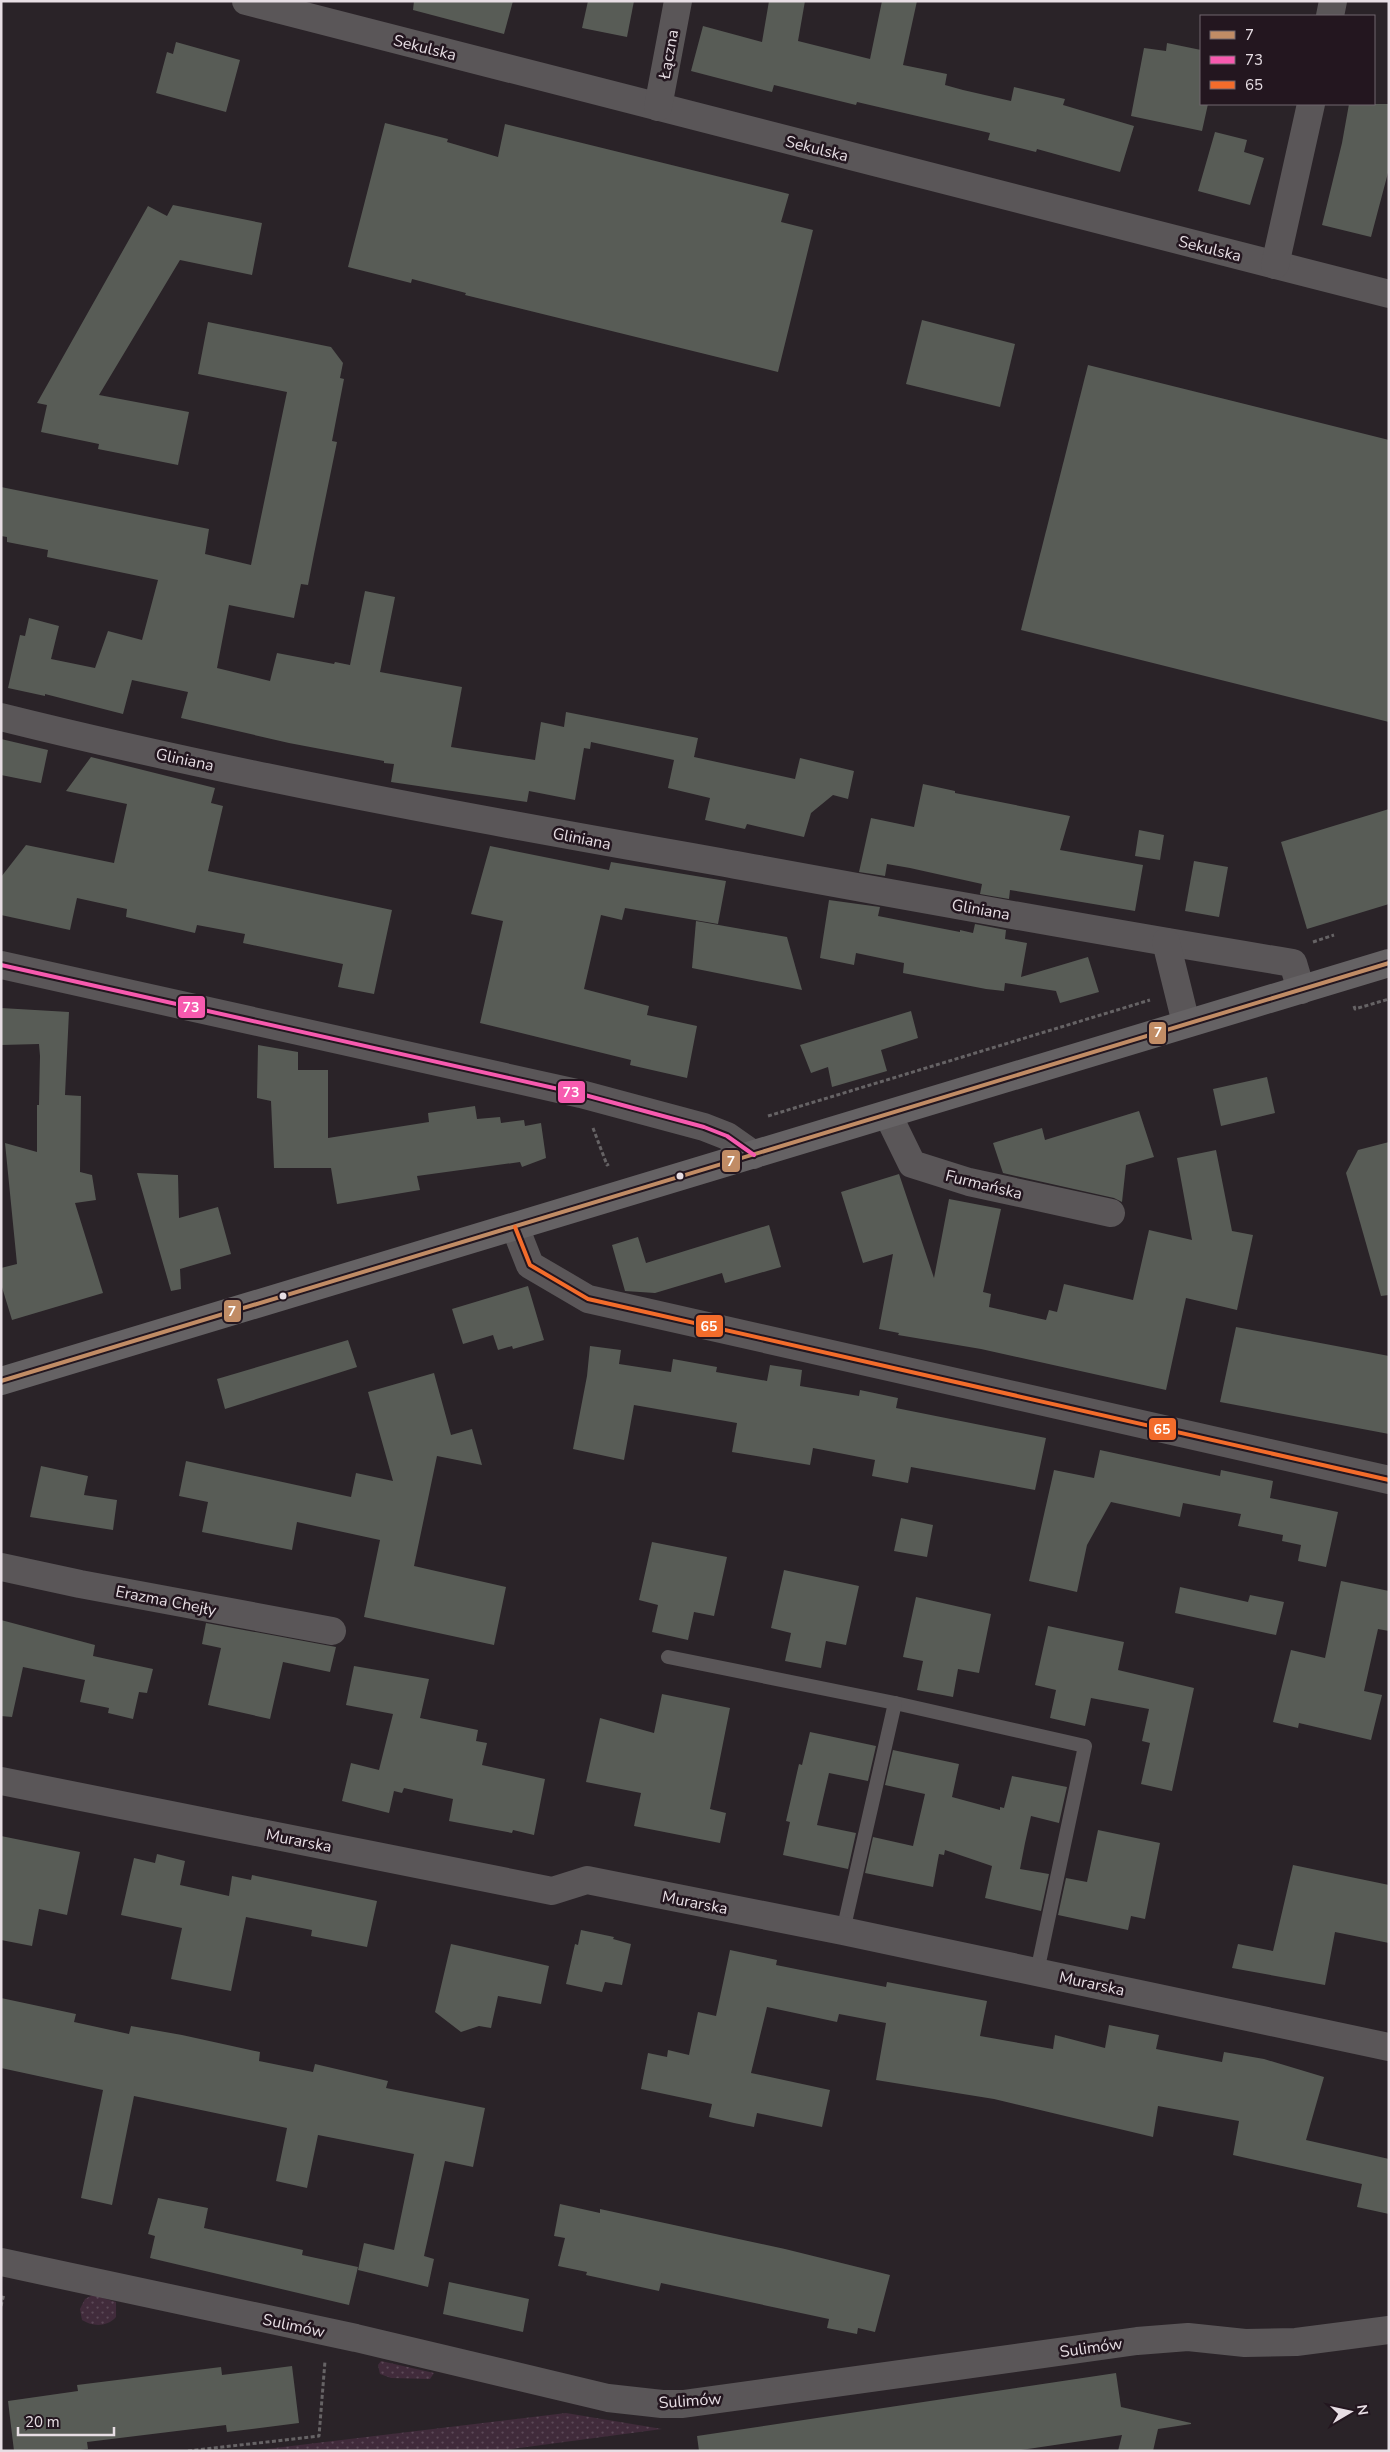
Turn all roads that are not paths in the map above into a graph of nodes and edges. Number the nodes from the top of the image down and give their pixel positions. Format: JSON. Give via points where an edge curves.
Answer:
{"nodes":[{"id":1,"x":246,"y":1,"type":"edge"},
{"id":2,"x":678,"y":1,"type":"edge"},
{"id":3,"x":1333,"y":1,"type":"edge"},
{"id":4,"x":1330,"y":15,"type":"edge"},
{"id":5,"x":1311,"y":105,"type":"edge"},
{"id":6,"x":658,"y":107,"type":"junction"},
{"id":7,"x":1276,"y":265,"type":"junction"},
{"id":8,"x":1389,"y":294,"type":"edge"},
{"id":9,"x":1,"y":717,"type":"edge"},
{"id":10,"x":1166,"y":942,"type":"junction"},
{"id":11,"x":1389,"y":963,"type":"edge"},
{"id":12,"x":1,"y":965,"type":"edge"},
{"id":13,"x":1301,"y":990,"type":"junction"},
{"id":14,"x":1186,"y":1023,"type":"junction"},
{"id":15,"x":888,"y":1115,"type":"junction"},
{"id":16,"x":754,"y":1155,"type":"junction"},
{"id":17,"x":1111,"y":1213,"type":"dead end"},
{"id":18,"x":515,"y":1227,"type":"junction"},
{"id":19,"x":1,"y":1381,"type":"edge"},
{"id":20,"x":1389,"y":1480,"type":"edge"},
{"id":21,"x":1,"y":1567,"type":"edge"},
{"id":22,"x":332,"y":1631,"type":"dead end"},
{"id":23,"x":668,"y":1657,"type":"dead end"},
{"id":24,"x":895,"y":1703,"type":"junction"},
{"id":25,"x":1,"y":1781,"type":"edge"},
{"id":26,"x":843,"y":1931,"type":"junction"},
{"id":27,"x":1037,"y":1972,"type":"junction"},
{"id":28,"x":1389,"y":2047,"type":"edge"},
{"id":29,"x":1,"y":2262,"type":"edge"},
{"id":30,"x":1389,"y":2330,"type":"edge"}],
"edges":[{"from":1,"to":6,"type":"street","name":"Sekulska"},
{"from":2,"to":6,"type":"street","name":"Łączna"},
{"from":3,"to":4,"type":"street"},
{"from":5,"to":7,"type":"street"},
{"from":6,"to":7,"type":"street","name":"Sekulska"},
{"from":7,"to":8,"type":"street","name":"Sekulska"},
{"from":9,"to":10,"type":"street","name":"Gliniana","via":[[329,789]]},
{"from":10,"to":13,"type":"street","name":"Gliniana","via":[[1293,963]]},
{"from":10,"to":14,"type":"street"},
{"from":11,"to":13,"type":"street"},
{"from":12,"to":16,"type":"street","via":[[581,1094],[704,1126],[727,1136]]},
{"from":13,"to":14,"type":"street"},
{"from":14,"to":15,"type":"street"},
{"from":15,"to":16,"type":"street"},
{"from":15,"to":17,"type":"street","name":"Furmańska","via":[[912,1164],[969,1182]]},
{"from":16,"to":18,"type":"street"},
{"from":18,"to":19,"type":"street"},
{"from":18,"to":20,"type":"street","via":[[530,1265],[588,1299]]},
{"from":21,"to":22,"type":"street","name":"Erazma Chejły"},
{"from":23,"to":24,"type":"lane"},
{"from":24,"to":26,"type":"lane"},
{"from":24,"to":27,"type":"lane","via":[[1084,1746]]},
{"from":25,"to":26,"type":"street","name":"Murarska","via":[[552,1891],[587,1880]]},
{"from":26,"to":27,"type":"street","name":"Murarska"},
{"from":27,"to":28,"type":"street","name":"Murarska"},
{"from":29,"to":30,"type":"street","name":"Sulimów","via":[[327,2332],[608,2398],[662,2404],[683,2404],[1137,2341],[1188,2337],[1246,2343],[1296,2342]]}]}
